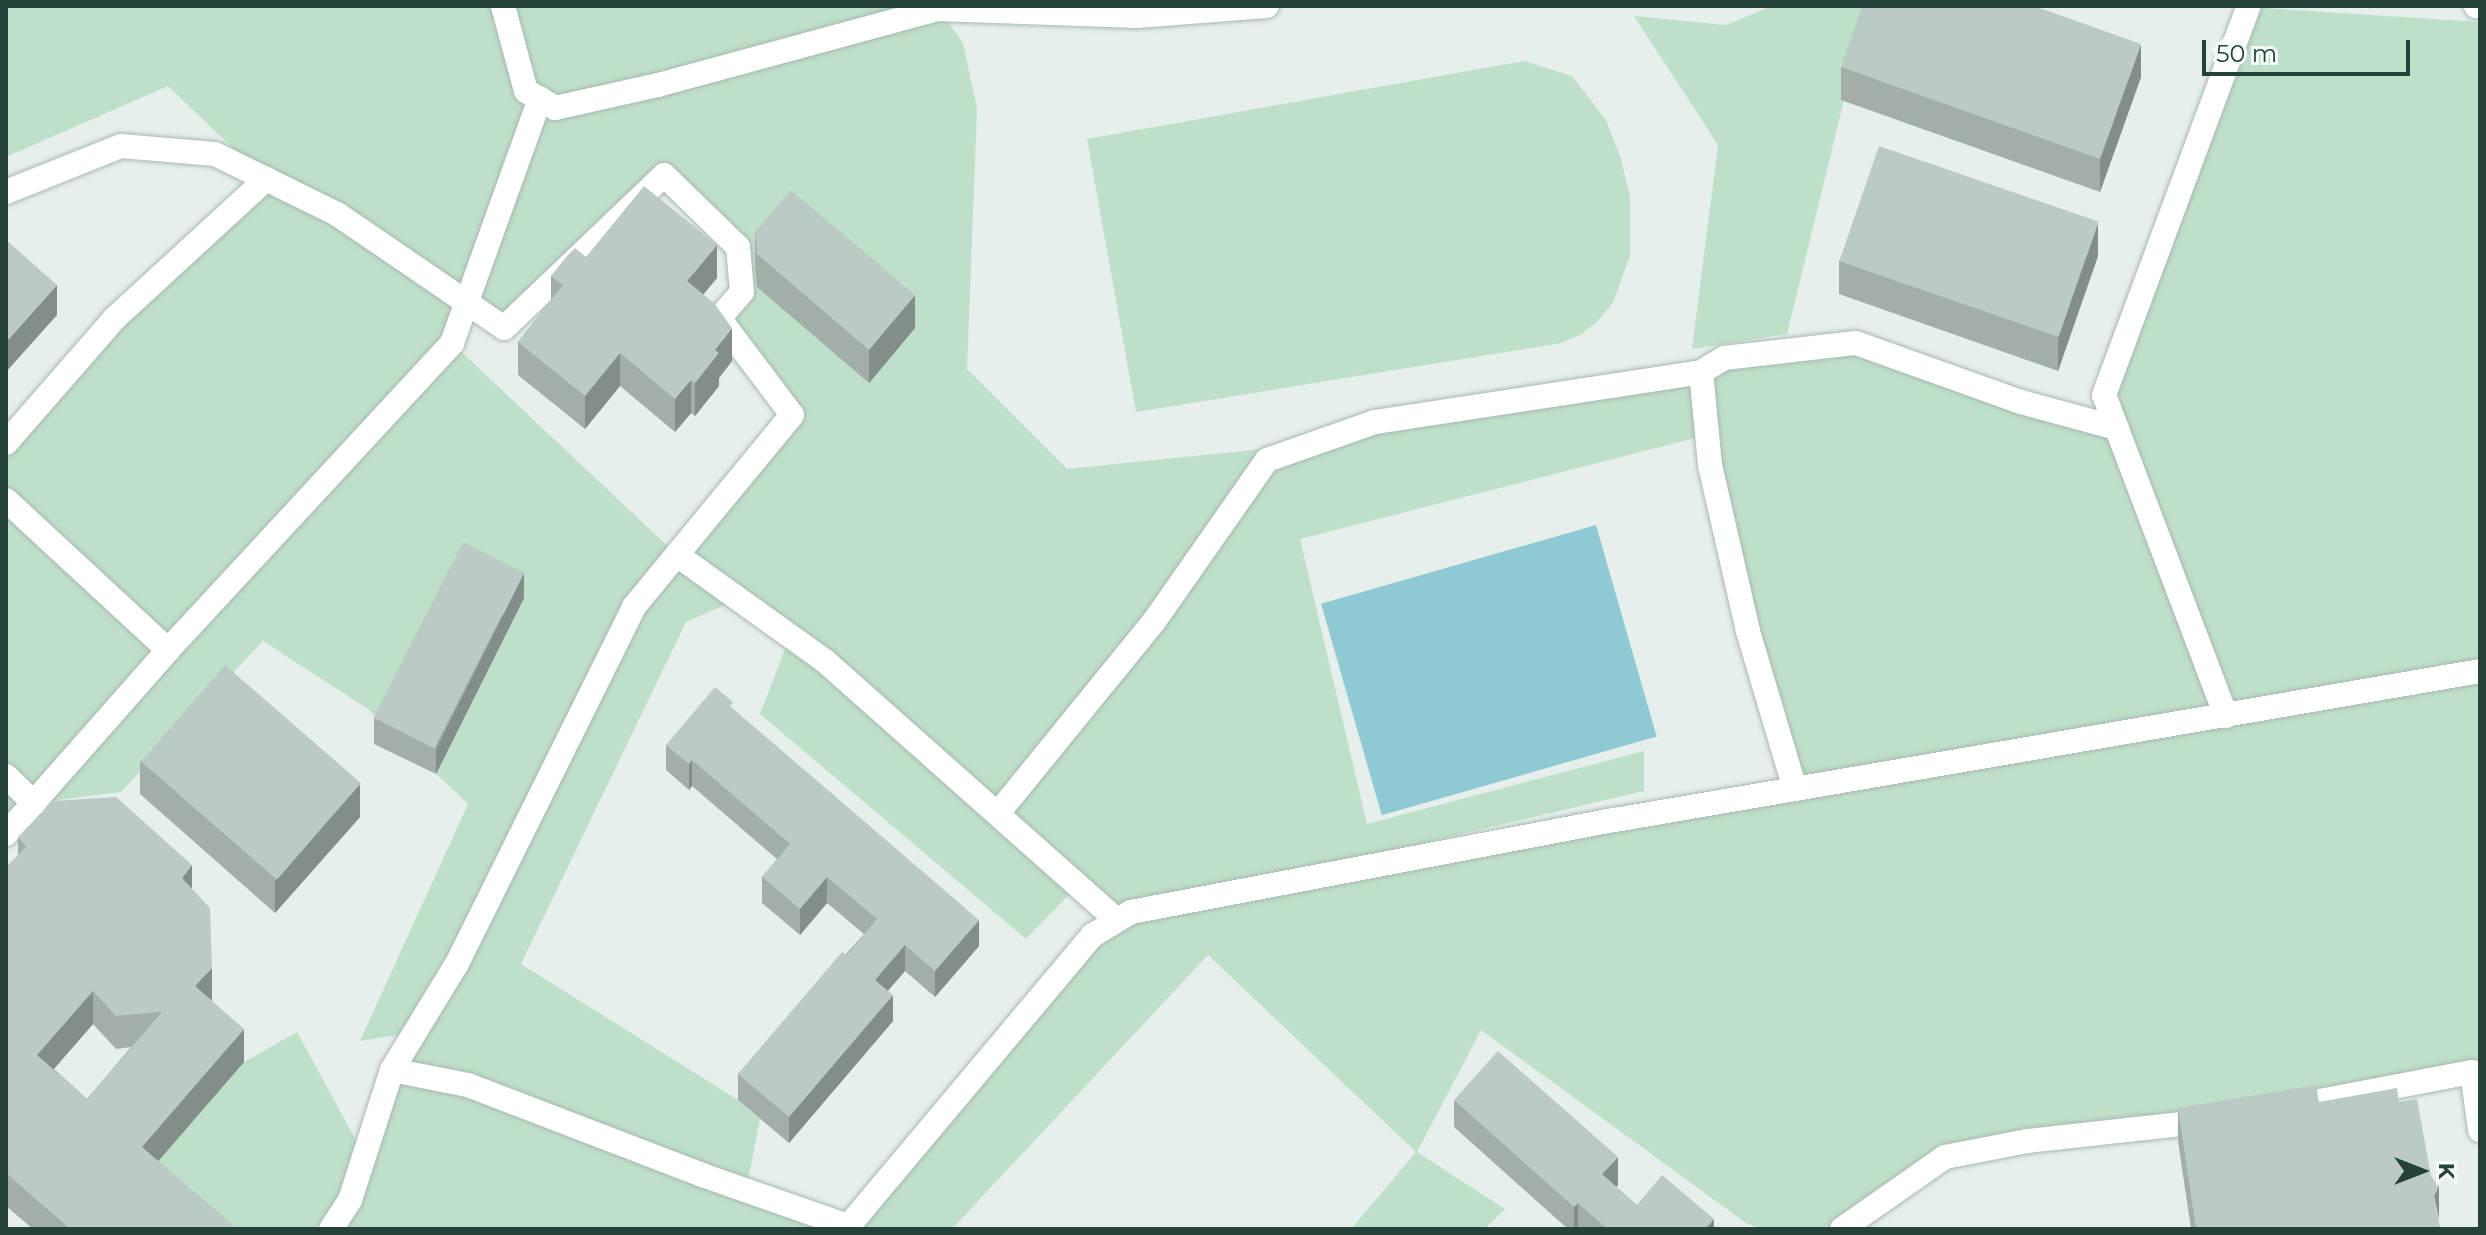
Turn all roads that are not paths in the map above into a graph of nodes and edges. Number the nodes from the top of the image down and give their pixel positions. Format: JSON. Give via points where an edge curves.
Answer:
{"nodes":[{"id":1,"x":503,"y":6,"type":"edge"},
{"id":2,"x":1267,"y":6,"type":"edge"},
{"id":3,"x":2249,"y":6,"type":"edge"},
{"id":4,"x":540,"y":98,"type":"junction"},
{"id":5,"x":266,"y":179,"type":"junction"},
{"id":6,"x":6,"y":192,"type":"edge"},
{"id":7,"x":465,"y":305,"type":"junction"},
{"id":8,"x":1701,"y":372,"type":"junction"},
{"id":9,"x":2117,"y":428,"type":"junction"},
{"id":10,"x":6,"y":443,"type":"edge"},
{"id":11,"x":6,"y":500,"type":"edge"},
{"id":12,"x":677,"y":555,"type":"junction"},
{"id":13,"x":168,"y":650,"type":"junction"},
{"id":14,"x":2480,"y":671,"type":"edge"},
{"id":15,"x":2226,"y":716,"type":"junction"},
{"id":16,"x":6,"y":776,"type":"edge"},
{"id":17,"x":1795,"y":789,"type":"junction"},
{"id":18,"x":34,"y":803,"type":"junction"},
{"id":19,"x":999,"y":812,"type":"junction"},
{"id":20,"x":6,"y":834,"type":"edge"},
{"id":21,"x":1117,"y":920,"type":"junction"},
{"id":22,"x":392,"y":1070,"type":"junction"},
{"id":23,"x":2272,"y":1110,"type":"edge"},
{"id":24,"x":2225,"y":1119,"type":"edge"},
{"id":25,"x":2480,"y":1130,"type":"edge"},
{"id":26,"x":847,"y":1228,"type":"edge"},
{"id":27,"x":331,"y":1229,"type":"edge"},
{"id":28,"x":1842,"y":1229,"type":"edge"}],
"edges":[{"from":1,"to":4,"type":"lane","via":[[526,91]]},
{"from":2,"to":4,"type":"lane","via":[[1137,16],[938,9],[658,85],[555,108]]},
{"from":3,"to":9,"type":"lane","via":[[2104,395]]},
{"from":4,"to":7,"type":"lane"},
{"from":5,"to":6,"type":"lane","via":[[215,154],[121,146]]},
{"from":5,"to":7,"type":"lane","via":[[337,214]]},
{"from":5,"to":10,"type":"lane","via":[[114,319]]},
{"from":7,"to":12,"type":"lane","via":[[504,328],[664,175],[738,247],[742,292],[719,318],[792,415]]},
{"from":7,"to":13,"type":"lane","via":[[452,343]]},
{"from":8,"to":9,"type":"lane","via":[[1724,358],[1856,343],[2021,402]]},
{"from":8,"to":17,"type":"lane","via":[[1710,465],[1748,631]]},
{"from":8,"to":19,"type":"lane","via":[[1375,422],[1267,460],[1155,620]]},
{"from":9,"to":15,"type":"lane"},
{"from":11,"to":13,"type":"lane"},
{"from":12,"to":19,"type":"lane","via":[[825,661]]},
{"from":12,"to":22,"type":"lane","via":[[634,607],[456,965]]},
{"from":13,"to":18,"type":"lane"},
{"from":14,"to":15,"type":"lane"},
{"from":15,"to":17,"type":"lane"},
{"from":16,"to":18,"type":"lane"},
{"from":17,"to":21,"type":"lane","via":[[1131,912]]},
{"from":18,"to":20,"type":"lane"},
{"from":19,"to":21,"type":"lane"},
{"from":21,"to":26,"type":"lane","via":[[1093,935]]},
{"from":22,"to":26,"type":"lane","via":[[468,1085]]},
{"from":22,"to":27,"type":"lane","via":[[350,1200]]},
{"from":23,"to":25,"type":"lane","via":[[2472,1072]]},
{"from":24,"to":28,"type":"lane","via":[[2027,1141],[1945,1157]]}]}
